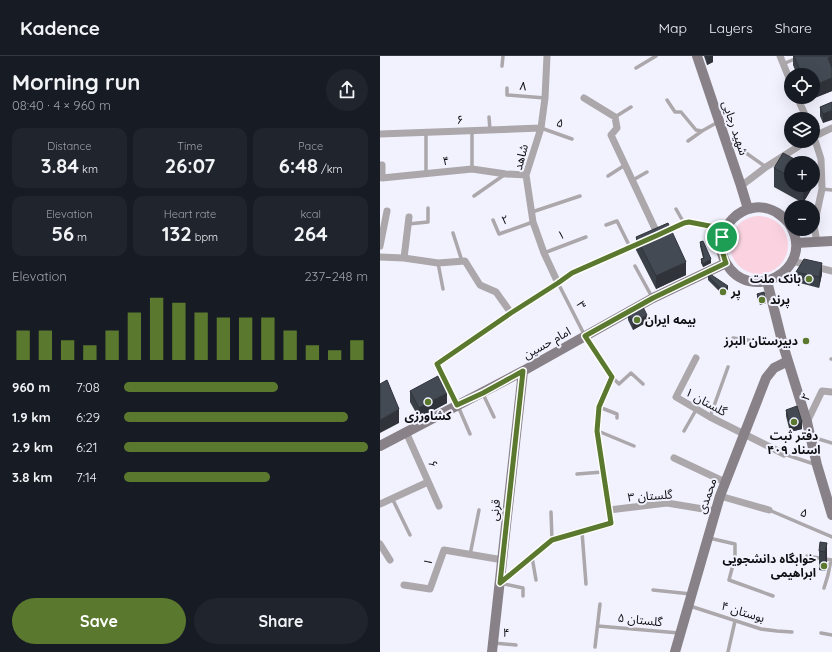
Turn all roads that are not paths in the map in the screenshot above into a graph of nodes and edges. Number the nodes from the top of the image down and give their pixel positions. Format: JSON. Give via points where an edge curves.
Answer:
{"nodes":[{"id":1,"x":503,"y":56,"type":"edge"},
{"id":2,"x":546,"y":56,"type":"edge"},
{"id":3,"x":656,"y":56,"type":"edge"},
{"id":4,"x":697,"y":56,"type":"edge"},
{"id":5,"x":780,"y":56,"type":"edge"},
{"id":6,"x":802,"y":56,"type":"edge"},
{"id":7,"x":783,"y":64,"type":"junction"},
{"id":8,"x":502,"y":66,"type":"dead end"},
{"id":9,"x":636,"y":68,"type":"dead end"},
{"id":10,"x":785,"y":68,"type":"edge"},
{"id":11,"x":507,"y":88,"type":"dead end"},
{"id":12,"x":545,"y":98,"type":"junction"},
{"id":13,"x":584,"y":98,"type":"dead end"},
{"id":14,"x":667,"y":100,"type":"dead end"},
{"id":15,"x":631,"y":107,"type":"dead end"},
{"id":16,"x":489,"y":117,"type":"dead end"},
{"id":17,"x":615,"y":117,"type":"junction"},
{"id":18,"x":719,"y":121,"type":"junction"},
{"id":19,"x":541,"y":128,"type":"junction"},
{"id":20,"x":832,"y":128,"type":"edge"},
{"id":21,"x":490,"y":130,"type":"junction"},
{"id":22,"x":472,"y":131,"type":"junction"},
{"id":23,"x":702,"y":131,"type":"junction"},
{"id":24,"x":426,"y":132,"type":"junction"},
{"id":25,"x":820,"y":133,"type":"edge"},
{"id":26,"x":380,"y":134,"type":"edge"},
{"id":27,"x":725,"y":138,"type":"junction"},
{"id":28,"x":572,"y":139,"type":"dead end"},
{"id":29,"x":688,"y":141,"type":"dead end"},
{"id":30,"x":796,"y":148,"type":"edge"},
{"id":31,"x":817,"y":148,"type":"edge"},
{"id":32,"x":380,"y":165,"type":"edge"},
{"id":33,"x":626,"y":165,"type":"junction"},
{"id":34,"x":766,"y":167,"type":"junction"},
{"id":35,"x":472,"y":169,"type":"junction"},
{"id":36,"x":647,"y":172,"type":"dead end"},
{"id":37,"x":426,"y":174,"type":"junction"},
{"id":38,"x":506,"y":174,"type":"junction"},
{"id":39,"x":526,"y":175,"type":"junction"},
{"id":40,"x":608,"y":176,"type":"dead end"},
{"id":41,"x":633,"y":180,"type":"junction"},
{"id":42,"x":741,"y":186,"type":"junction"},
{"id":43,"x":822,"y":190,"type":"junction"},
{"id":44,"x":832,"y":190,"type":"edge"},
{"id":45,"x":474,"y":196,"type":"dead end"},
{"id":46,"x":580,"y":196,"type":"dead end"},
{"id":47,"x":428,"y":208,"type":"dead end"},
{"id":48,"x":676,"y":209,"type":"dead end"},
{"id":49,"x":748,"y":209,"type":"junction"},
{"id":50,"x":387,"y":211,"type":"dead end"},
{"id":51,"x":532,"y":212,"type":"junction"},
{"id":52,"x":784,"y":217,"type":"edge"},
{"id":53,"x":409,"y":220,"type":"joint"},
{"id":54,"x":493,"y":220,"type":"dead end"},
{"id":55,"x":533,"y":222,"type":"junction"},
{"id":56,"x":684,"y":223,"type":"junction"},
{"id":57,"x":606,"y":224,"type":"dead end"},
{"id":58,"x":725,"y":229,"type":"junction"},
{"id":59,"x":454,"y":233,"type":"dead end"},
{"id":60,"x":658,"y":235,"type":"junction"},
{"id":61,"x":795,"y":236,"type":"edge"},
{"id":62,"x":586,"y":237,"type":"dead end"},
{"id":63,"x":832,"y":240,"type":"edge"},
{"id":64,"x":816,"y":242,"type":"junction"},
{"id":65,"x":796,"y":243,"type":"junction"},
{"id":66,"x":380,"y":246,"type":"edge"},
{"id":67,"x":630,"y":247,"type":"junction"},
{"id":68,"x":544,"y":253,"type":"junction"},
{"id":69,"x":380,"y":257,"type":"edge"},
{"id":70,"x":404,"y":258,"type":"junction"},
{"id":71,"x":462,"y":261,"type":"junction"},
{"id":72,"x":792,"y":261,"type":"junction"},
{"id":73,"x":726,"y":263,"type":"junction"},
{"id":74,"x":438,"y":264,"type":"junction"},
{"id":75,"x":636,"y":266,"type":"dead end"},
{"id":76,"x":832,"y":271,"type":"edge"},
{"id":77,"x":767,"y":281,"type":"junction"},
{"id":78,"x":558,"y":283,"type":"junction"},
{"id":79,"x":443,"y":290,"type":"dead end"},
{"id":80,"x":653,"y":298,"type":"junction"},
{"id":81,"x":511,"y":313,"type":"junction"},
{"id":82,"x":585,"y":336,"type":"junction"},
{"id":83,"x":733,"y":338,"type":"dead end"},
{"id":84,"x":783,"y":345,"type":"junction"},
{"id":85,"x":696,"y":358,"type":"dead end"},
{"id":86,"x":788,"y":361,"type":"junction"},
{"id":87,"x":728,"y":367,"type":"dead end"},
{"id":88,"x":523,"y":371,"type":"junction"},
{"id":89,"x":612,"y":377,"type":"junction"},
{"id":90,"x":643,"y":384,"type":"dead end"},
{"id":91,"x":832,"y":392,"type":"edge"},
{"id":92,"x":483,"y":393,"type":"junction"},
{"id":93,"x":457,"y":405,"type":"junction"},
{"id":94,"x":599,"y":407,"type":"junction"},
{"id":95,"x":696,"y":410,"type":"junction"},
{"id":96,"x":494,"y":417,"type":"dead end"},
{"id":97,"x":710,"y":417,"type":"junction"},
{"id":98,"x":616,"y":418,"type":"dead end"},
{"id":99,"x":806,"y":422,"type":"junction"},
{"id":100,"x":597,"y":431,"type":"junction"},
{"id":101,"x":684,"y":431,"type":"dead end"},
{"id":102,"x":406,"y":432,"type":"junction"},
{"id":103,"x":470,"y":434,"type":"dead end"},
{"id":104,"x":744,"y":434,"type":"junction"},
{"id":105,"x":810,"y":437,"type":"junction"},
{"id":106,"x":832,"y":443,"type":"edge"},
{"id":107,"x":380,"y":446,"type":"edge"},
{"id":108,"x":634,"y":446,"type":"dead end"},
{"id":109,"x":784,"y":454,"type":"joint"},
{"id":110,"x":674,"y":458,"type":"dead end"},
{"id":111,"x":817,"y":465,"type":"junction"},
{"id":112,"x":603,"y":472,"type":"junction"},
{"id":113,"x":577,"y":474,"type":"dead end"},
{"id":114,"x":428,"y":482,"type":"junction"},
{"id":115,"x":725,"y":482,"type":"junction"},
{"id":116,"x":720,"y":496,"type":"junction"},
{"id":117,"x":392,"y":498,"type":"junction"},
{"id":118,"x":830,"y":500,"type":"edge"},
{"id":119,"x":380,"y":504,"type":"edge"},
{"id":120,"x":439,"y":506,"type":"dead end"},
{"id":121,"x":479,"y":510,"type":"dead end"},
{"id":122,"x":609,"y":510,"type":"junction"},
{"id":123,"x":768,"y":510,"type":"joint"},
{"id":124,"x":715,"y":511,"type":"junction"},
{"id":125,"x":551,"y":512,"type":"dead end"},
{"id":126,"x":832,"y":515,"type":"edge"},
{"id":127,"x":582,"y":531,"type":"junction"},
{"id":128,"x":410,"y":535,"type":"dead end"},
{"id":129,"x":832,"y":536,"type":"edge"},
{"id":130,"x":708,"y":538,"type":"junction"},
{"id":131,"x":552,"y":540,"type":"junction"},
{"id":132,"x":380,"y":544,"type":"edge"},
{"id":133,"x":470,"y":555,"type":"junction"},
{"id":134,"x":532,"y":557,"type":"junction"},
{"id":135,"x":390,"y":560,"type":"dead end"},
{"id":136,"x":503,"y":560,"type":"junction"},
{"id":137,"x":831,"y":560,"type":"edge"},
{"id":138,"x":801,"y":572,"type":"dead end"},
{"id":139,"x":536,"y":580,"type":"dead end"},
{"id":140,"x":500,"y":583,"type":"junction"},
{"id":141,"x":586,"y":584,"type":"dead end"},
{"id":142,"x":404,"y":585,"type":"dead end"},
{"id":143,"x":824,"y":588,"type":"dead end"},
{"id":144,"x":653,"y":590,"type":"dead end"},
{"id":145,"x":692,"y":594,"type":"junction"},
{"id":146,"x":523,"y":596,"type":"dead end"},
{"id":147,"x":773,"y":596,"type":"dead end"},
{"id":148,"x":600,"y":604,"type":"dead end"},
{"id":149,"x":689,"y":605,"type":"junction"},
{"id":150,"x":735,"y":621,"type":"junction"},
{"id":151,"x":598,"y":626,"type":"junction"},
{"id":152,"x":792,"y":632,"type":"dead end"},
{"id":153,"x":822,"y":633,"type":"dead end"},
{"id":154,"x":680,"y":634,"type":"junction"},
{"id":155,"x":832,"y":635,"type":"edge"},
{"id":156,"x":516,"y":645,"type":"dead end"},
{"id":157,"x":595,"y":647,"type":"dead end"},
{"id":158,"x":493,"y":648,"type":"edge"},
{"id":159,"x":675,"y":652,"type":"edge"},
{"id":160,"x":728,"y":652,"type":"edge"}],
"edges":[{"from":1,"to":8,"type":"lane"},
{"from":2,"to":12,"type":"street","name":"شاهد"},
{"from":3,"to":9,"type":"lane"},
{"from":4,"to":18,"type":"main road","name":"شهید رجایی"},
{"from":5,"to":7,"type":"street"},
{"from":6,"to":7,"type":"lane"},
{"from":7,"to":10,"type":"street"},
{"from":11,"to":12,"type":"lane","name":"۸","via":[[507,95]]},
{"from":12,"to":19,"type":"street","name":"شاهد"},
{"from":13,"to":17,"type":"street"},
{"from":14,"to":23,"type":"lane","via":[[674,112],[681,112],[696,130]]},
{"from":15,"to":17,"type":"lane"},
{"from":16,"to":21,"type":"lane"},
{"from":17,"to":33,"type":"street","via":[[618,128],[611,134]]},
{"from":18,"to":23,"type":"lane"},
{"from":18,"to":27,"type":"main road","name":"شهید رجایی"},
{"from":19,"to":21,"type":"street","name":"۶"},
{"from":19,"to":28,"type":"lane","name":"۵"},
{"from":19,"to":39,"type":"street","name":"شاهد"},
{"from":20,"to":25,"type":"street"},
{"from":21,"to":22,"type":"street","name":"۶"},
{"from":22,"to":24,"type":"street","name":"۶"},
{"from":22,"to":35,"type":"lane"},
{"from":23,"to":29,"type":"lane"},
{"from":24,"to":26,"type":"street","name":"۶"},
{"from":24,"to":37,"type":"lane"},
{"from":27,"to":34,"type":"lane"},
{"from":27,"to":42,"type":"main road","name":"شهید رجایی"},
{"from":30,"to":34,"type":"street"},
{"from":31,"to":43,"type":"street","via":[[821,159]]},
{"from":32,"to":37,"type":"street","name":"۴","via":[[382,178]]},
{"from":33,"to":40,"type":"lane"},
{"from":33,"to":41,"type":"street"},
{"from":34,"to":42,"type":"street"},
{"from":35,"to":37,"type":"street","name":"۴"},
{"from":35,"to":38,"type":"street","name":"۴"},
{"from":36,"to":41,"type":"lane"},
{"from":38,"to":39,"type":"street","name":"۴"},
{"from":38,"to":45,"type":"lane"},
{"from":39,"to":51,"type":"street","name":"شاهد"},
{"from":41,"to":60,"type":"street"},
{"from":42,"to":49,"type":"main road","name":"شهید رجایی"},
{"from":43,"to":44,"type":"lane"},
{"from":43,"to":64,"type":"street","via":[[814,226]]},
{"from":46,"to":51,"type":"lane"},
{"from":47,"to":53,"type":"lane","via":[[428,222]]},
{"from":48,"to":56,"type":"lane"},
{"from":49,"to":52,"type":"main road","via":[[764,208]]},
{"from":49,"to":58,"type":"main road","via":[[738,214]]},
{"from":50,"to":66,"type":"street"},
{"from":51,"to":55,"type":"street","name":"شاهد"},
{"from":53,"to":70,"type":"street"},
{"from":54,"to":55,"type":"lane","name":"۲","via":[[499,234]]},
{"from":55,"to":68,"type":"street","name":"شاهد"},
{"from":56,"to":58,"type":"street"},
{"from":56,"to":60,"type":"street"},
{"from":57,"to":67,"type":"lane","via":[[617,221]]},
{"from":58,"to":73,"type":"main road","via":[[722,246]]},
{"from":59,"to":71,"type":"lane"},
{"from":60,"to":67,"type":"street"},
{"from":61,"to":65,"type":"main road"},
{"from":62,"to":68,"type":"lane","name":"۱"},
{"from":63,"to":64,"type":"main road"},
{"from":64,"to":65,"type":"main road"},
{"from":65,"to":72,"type":"main road"},
{"from":67,"to":78,"type":"street","via":[[572,273]]},
{"from":68,"to":78,"type":"street","name":"شاهد"},
{"from":69,"to":70,"type":"street"},
{"from":70,"to":74,"type":"street"},
{"from":71,"to":74,"type":"street"},
{"from":71,"to":81,"type":"street","via":[[465,261],[480,286],[496,292]]},
{"from":72,"to":76,"type":"street"},
{"from":72,"to":77,"type":"main road","via":[[786,270]]},
{"from":73,"to":77,"type":"main road","via":[[739,276],[748,280]]},
{"from":73,"to":80,"type":"main road","name":"امام حسین","via":[[669,288]]},
{"from":74,"to":79,"type":"lane"},
{"from":75,"to":80,"type":"lane"},
{"from":77,"to":84,"type":"main road"},
{"from":78,"to":81,"type":"street"},
{"from":78,"to":82,"type":"lane","name":"۳"},
{"from":80,"to":82,"type":"main road","name":"امام حسین"},
{"from":81,"to":93,"type":"street","via":[[437,364]]},
{"from":82,"to":88,"type":"main road","name":"امام حسین"},
{"from":82,"to":89,"type":"street"},
{"from":83,"to":84,"type":"lane"},
{"from":84,"to":86,"type":"main road"},
{"from":85,"to":95,"type":"street","name":"گلستان ۱","via":[[676,397]]},
{"from":86,"to":99,"type":"main road"},
{"from":86,"to":104,"type":"main road","name":"محمدی","via":[[774,368],[766,378]]},
{"from":87,"to":97,"type":"lane"},
{"from":88,"to":92,"type":"main road","name":"امام حسین"},
{"from":88,"to":136,"type":"main road","name":"قرنی"},
{"from":89,"to":90,"type":"lane","via":[[619,384],[631,373]]},
{"from":89,"to":94,"type":"street"},
{"from":91,"to":99,"type":"street","name":"۲","via":[[822,391]]},
{"from":92,"to":93,"type":"main road","name":"امام حسین"},
{"from":92,"to":96,"type":"lane"},
{"from":93,"to":102,"type":"main road","name":"امام حسین"},
{"from":93,"to":103,"type":"lane"},
{"from":94,"to":98,"type":"lane","via":[[617,414]]},
{"from":94,"to":100,"type":"street"},
{"from":95,"to":97,"type":"street","name":"گلستان ۱"},
{"from":95,"to":101,"type":"lane"},
{"from":97,"to":104,"type":"street","name":"گلستان ۱"},
{"from":99,"to":105,"type":"main road"},
{"from":100,"to":108,"type":"lane"},
{"from":100,"to":112,"type":"street"},
{"from":102,"to":107,"type":"main road","name":"امام حسین"},
{"from":102,"to":114,"type":"street","name":"۶"},
{"from":104,"to":109,"type":"street","name":"گلستان ۱"},
{"from":104,"to":115,"type":"main road","name":"محمدی"},
{"from":105,"to":106,"type":"lane"},
{"from":105,"to":111,"type":"main road"},
{"from":109,"to":111,"type":"lane"},
{"from":110,"to":115,"type":"street"},
{"from":111,"to":118,"type":"main road"},
{"from":112,"to":113,"type":"lane"},
{"from":112,"to":122,"type":"street"},
{"from":114,"to":117,"type":"street"},
{"from":114,"to":120,"type":"street","name":"۶"},
{"from":115,"to":116,"type":"main road","name":"محمدی"},
{"from":116,"to":123,"type":"street"},
{"from":116,"to":124,"type":"main road","name":"محمدی"},
{"from":117,"to":119,"type":"street"},
{"from":117,"to":128,"type":"lane"},
{"from":118,"to":126,"type":"main road"},
{"from":121,"to":133,"type":"lane"},
{"from":122,"to":124,"type":"street","name":"گلستان ۳","via":[[667,503]]},
{"from":122,"to":127,"type":"street","via":[[611,523]]},
{"from":123,"to":129,"type":"lane","name":"۵"},
{"from":124,"to":130,"type":"main road","name":"محمدی"},
{"from":125,"to":131,"type":"lane"},
{"from":127,"to":131,"type":"street"},
{"from":127,"to":141,"type":"lane"},
{"from":130,"to":145,"type":"main road","name":"محمدی"},
{"from":130,"to":147,"type":"lane","via":[[735,544],[735,557],[729,580]]},
{"from":131,"to":134,"type":"lane"},
{"from":132,"to":135,"type":"street"},
{"from":133,"to":136,"type":"street","name":"۱"},
{"from":133,"to":142,"type":"street","name":"۱","via":[[444,550],[430,589]]},
{"from":134,"to":139,"type":"lane"},
{"from":134,"to":140,"type":"lane"},
{"from":136,"to":140,"type":"main road","name":"قرنی"},
{"from":137,"to":138,"type":"lane","via":[[807,556]]},
{"from":137,"to":143,"type":"lane"},
{"from":140,"to":146,"type":"lane","via":[[522,588]]},
{"from":140,"to":158,"type":"main road","name":"قرنی"},
{"from":144,"to":145,"type":"lane"},
{"from":145,"to":149,"type":"main road","name":"محمدی"},
{"from":148,"to":151,"type":"lane"},
{"from":149,"to":150,"type":"lane","name":"بوستان ۴"},
{"from":149,"to":154,"type":"main road","name":"محمدی"},
{"from":150,"to":152,"type":"lane","name":"بوستان ۴","via":[[761,629]]},
{"from":150,"to":160,"type":"lane"},
{"from":151,"to":154,"type":"lane","name":"گلستان ۵"},
{"from":151,"to":157,"type":"lane"},
{"from":153,"to":155,"type":"lane"},
{"from":154,"to":159,"type":"main road","name":"محمدی"},
{"from":156,"to":158,"type":"lane","name":"۴"}]}
